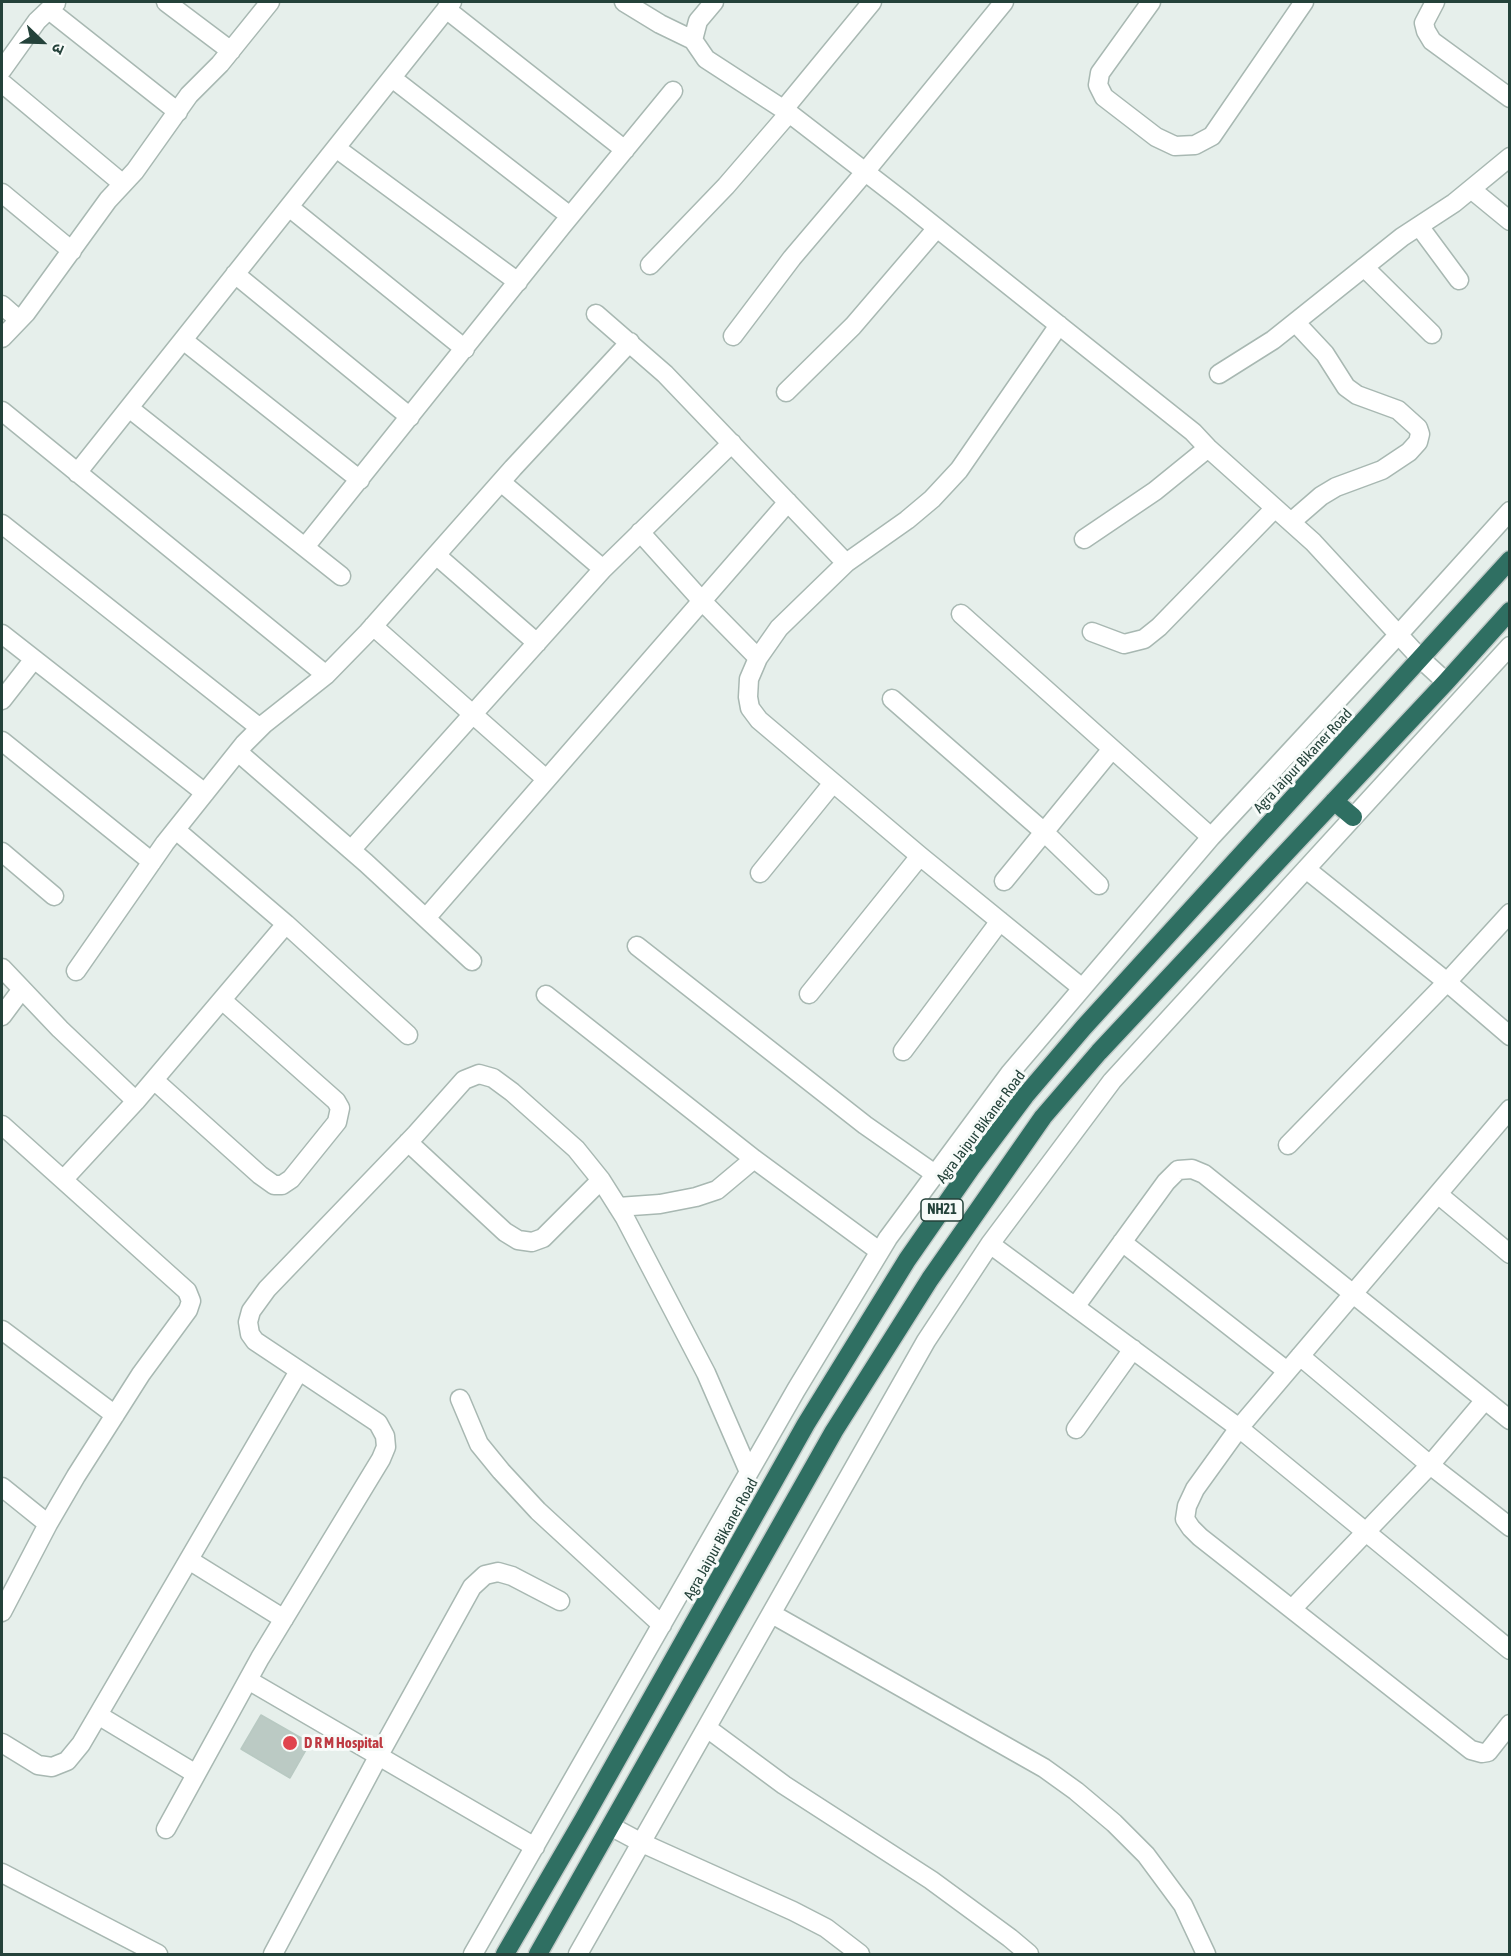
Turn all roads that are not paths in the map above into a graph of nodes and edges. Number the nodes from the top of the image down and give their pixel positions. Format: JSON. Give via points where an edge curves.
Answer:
{"nodes":[{"id":1,"x":166,"y":2,"type":"edge"},
{"id":2,"x":270,"y":2,"type":"edge"},
{"id":3,"x":624,"y":2,"type":"edge"},
{"id":4,"x":714,"y":2,"type":"edge"},
{"id":5,"x":872,"y":2,"type":"edge"},
{"id":6,"x":1004,"y":2,"type":"edge"},
{"id":7,"x":1151,"y":2,"type":"edge"},
{"id":8,"x":1305,"y":2,"type":"edge"},
{"id":9,"x":1435,"y":2,"type":"edge"},
{"id":10,"x":449,"y":5,"type":"edge"},
{"id":11,"x":53,"y":6,"type":"edge"},
{"id":12,"x":693,"y":40,"type":"junction"},
{"id":13,"x":231,"y":51,"type":"junction"},
{"id":14,"x":2,"y":70,"type":"edge"},
{"id":15,"x":392,"y":78,"type":"junction"},
{"id":16,"x":2,"y":83,"type":"edge"},
{"id":17,"x":673,"y":92,"type":"dead end"},
{"id":18,"x":1509,"y":98,"type":"edge"},
{"id":19,"x":786,"y":111,"type":"junction"},
{"id":20,"x":178,"y":112,"type":"junction"},
{"id":21,"x":336,"y":148,"type":"junction"},
{"id":22,"x":625,"y":150,"type":"junction"},
{"id":23,"x":1509,"y":157,"type":"edge"},
{"id":24,"x":866,"y":172,"type":"junction"},
{"id":25,"x":123,"y":184,"type":"junction"},
{"id":26,"x":1471,"y":189,"type":"junction"},
{"id":27,"x":2,"y":193,"type":"edge"},
{"id":28,"x":289,"y":207,"type":"junction"},
{"id":29,"x":570,"y":216,"type":"junction"},
{"id":30,"x":1509,"y":221,"type":"edge"},
{"id":31,"x":1419,"y":226,"type":"junction"},
{"id":32,"x":937,"y":228,"type":"junction"},
{"id":33,"x":72,"y":251,"type":"junction"},
{"id":34,"x":650,"y":265,"type":"dead end"},
{"id":35,"x":1364,"y":267,"type":"junction"},
{"id":36,"x":235,"y":274,"type":"junction"},
{"id":37,"x":1459,"y":280,"type":"dead end"},
{"id":38,"x":518,"y":282,"type":"junction"},
{"id":39,"x":2,"y":305,"type":"edge"},
{"id":40,"x":596,"y":314,"type":"dead end"},
{"id":41,"x":19,"y":320,"type":"junction"},
{"id":42,"x":1296,"y":323,"type":"junction"},
{"id":43,"x":1059,"y":325,"type":"junction"},
{"id":44,"x":1432,"y":334,"type":"dead end"},
{"id":45,"x":733,"y":336,"type":"dead end"},
{"id":46,"x":2,"y":338,"type":"edge"},
{"id":47,"x":183,"y":340,"type":"junction"},
{"id":48,"x":630,"y":342,"type":"junction"},
{"id":49,"x":465,"y":350,"type":"junction"},
{"id":50,"x":1219,"y":374,"type":"dead end"},
{"id":51,"x":786,"y":392,"type":"dead end"},
{"id":52,"x":129,"y":408,"type":"junction"},
{"id":53,"x":2,"y":411,"type":"edge"},
{"id":54,"x":410,"y":417,"type":"junction"},
{"id":55,"x":732,"y":443,"type":"junction"},
{"id":56,"x":1208,"y":448,"type":"junction"},
{"id":57,"x":78,"y":474,"type":"junction"},
{"id":58,"x":360,"y":480,"type":"junction"},
{"id":59,"x":501,"y":482,"type":"junction"},
{"id":60,"x":788,"y":502,"type":"junction"},
{"id":61,"x":1275,"y":507,"type":"junction"},
{"id":62,"x":1509,"y":511,"type":"edge"},
{"id":63,"x":1291,"y":522,"type":"junction"},
{"id":64,"x":2,"y":524,"type":"edge"},
{"id":65,"x":640,"y":531,"type":"junction"},
{"id":66,"x":1084,"y":539,"type":"dead end"},
{"id":67,"x":305,"y":547,"type":"junction"},
{"id":68,"x":436,"y":555,"type":"junction"},
{"id":69,"x":1509,"y":560,"type":"edge"},
{"id":70,"x":846,"y":563,"type":"junction"},
{"id":71,"x":603,"y":569,"type":"junction"},
{"id":72,"x":341,"y":576,"type":"dead end"},
{"id":73,"x":702,"y":601,"type":"junction"},
{"id":74,"x":1509,"y":611,"type":"edge"},
{"id":75,"x":961,"y":614,"type":"dead end"},
{"id":76,"x":373,"y":626,"type":"junction"},
{"id":77,"x":1092,"y":632,"type":"dead end"},
{"id":78,"x":2,"y":634,"type":"edge"},
{"id":79,"x":1399,"y":634,"type":"junction"},
{"id":80,"x":537,"y":643,"type":"junction"},
{"id":81,"x":1509,"y":646,"type":"edge"},
{"id":82,"x":758,"y":658,"type":"junction"},
{"id":83,"x":34,"y":659,"type":"junction"},
{"id":84,"x":1421,"y":659,"type":"junction"},
{"id":85,"x":326,"y":675,"type":"junction"},
{"id":86,"x":1446,"y":682,"type":"junction"},
{"id":87,"x":892,"y":699,"type":"dead end"},
{"id":88,"x":2,"y":700,"type":"edge"},
{"id":89,"x":472,"y":714,"type":"junction"},
{"id":90,"x":260,"y":729,"type":"junction"},
{"id":91,"x":2,"y":741,"type":"edge"},
{"id":92,"x":1112,"y":748,"type":"junction"},
{"id":93,"x":238,"y":752,"type":"junction"},
{"id":94,"x":546,"y":779,"type":"junction"},
{"id":95,"x":833,"y":783,"type":"junction"},
{"id":96,"x":205,"y":793,"type":"junction"},
{"id":97,"x":1334,"y":801,"type":"junction"},
{"id":98,"x":1353,"y":817,"type":"junction"},
{"id":99,"x":176,"y":830,"type":"junction"},
{"id":100,"x":1043,"y":831,"type":"junction"},
{"id":101,"x":1211,"y":837,"type":"junction"},
{"id":102,"x":351,"y":850,"type":"junction"},
{"id":103,"x":2,"y":852,"type":"edge"},
{"id":104,"x":920,"y":856,"type":"junction"},
{"id":105,"x":152,"y":862,"type":"junction"},
{"id":106,"x":1306,"y":869,"type":"junction"},
{"id":107,"x":759,"y":873,"type":"dead end"},
{"id":108,"x":1004,"y":881,"type":"dead end"},
{"id":109,"x":1099,"y":885,"type":"dead end"},
{"id":110,"x":54,"y":896,"type":"dead end"},
{"id":111,"x":1509,"y":913,"type":"edge"},
{"id":112,"x":426,"y":918,"type":"junction"},
{"id":113,"x":1000,"y":921,"type":"junction"},
{"id":114,"x":286,"y":924,"type":"junction"},
{"id":115,"x":637,"y":946,"type":"dead end"},
{"id":116,"x":472,"y":961,"type":"dead end"},
{"id":117,"x":2,"y":968,"type":"edge"},
{"id":118,"x":76,"y":971,"type":"dead end"},
{"id":119,"x":1447,"y":982,"type":"junction"},
{"id":120,"x":1082,"y":988,"type":"junction"},
{"id":121,"x":22,"y":989,"type":"junction"},
{"id":122,"x":809,"y":994,"type":"dead end"},
{"id":123,"x":546,"y":995,"type":"dead end"},
{"id":124,"x":222,"y":1000,"type":"junction"},
{"id":125,"x":2,"y":1016,"type":"edge"},
{"id":126,"x":408,"y":1035,"type":"dead end"},
{"id":127,"x":1509,"y":1036,"type":"edge"},
{"id":128,"x":903,"y":1051,"type":"dead end"},
{"id":129,"x":154,"y":1080,"type":"junction"},
{"id":130,"x":136,"y":1101,"type":"junction"},
{"id":131,"x":1509,"y":1109,"type":"edge"},
{"id":132,"x":2,"y":1125,"type":"edge"},
{"id":133,"x":408,"y":1142,"type":"junction"},
{"id":134,"x":1288,"y":1145,"type":"dead end"},
{"id":135,"x":754,"y":1159,"type":"junction"},
{"id":136,"x":935,"y":1174,"type":"junction"},
{"id":137,"x":64,"y":1179,"type":"junction"},
{"id":138,"x":602,"y":1180,"type":"junction"},
{"id":139,"x":1439,"y":1194,"type":"junction"},
{"id":140,"x":618,"y":1207,"type":"junction"},
{"id":141,"x":1122,"y":1242,"type":"junction"},
{"id":142,"x":990,"y":1244,"type":"junction"},
{"id":143,"x":879,"y":1251,"type":"junction"},
{"id":144,"x":1509,"y":1254,"type":"edge"},
{"id":145,"x":1353,"y":1294,"type":"junction"},
{"id":146,"x":1075,"y":1306,"type":"junction"},
{"id":147,"x":2,"y":1330,"type":"edge"},
{"id":148,"x":1133,"y":1349,"type":"junction"},
{"id":149,"x":1300,"y":1356,"type":"junction"},
{"id":150,"x":299,"y":1371,"type":"junction"},
{"id":151,"x":1287,"y":1371,"type":"junction"},
{"id":152,"x":460,"y":1399,"type":"dead end"},
{"id":153,"x":1485,"y":1400,"type":"junction"},
{"id":154,"x":115,"y":1415,"type":"junction"},
{"id":155,"x":1509,"y":1420,"type":"edge"},
{"id":156,"x":1239,"y":1428,"type":"junction"},
{"id":157,"x":1076,"y":1429,"type":"dead end"},
{"id":158,"x":1430,"y":1465,"type":"junction"},
{"id":159,"x":749,"y":1472,"type":"junction"},
{"id":160,"x":2,"y":1487,"type":"edge"},
{"id":161,"x":48,"y":1524,"type":"junction"},
{"id":162,"x":1509,"y":1527,"type":"edge"},
{"id":163,"x":1365,"y":1533,"type":"junction"},
{"id":164,"x":189,"y":1560,"type":"junction"},
{"id":165,"x":560,"y":1601,"type":"dead end"},
{"id":166,"x":1292,"y":1609,"type":"junction"},
{"id":167,"x":2,"y":1612,"type":"edge"},
{"id":168,"x":772,"y":1614,"type":"junction"},
{"id":169,"x":284,"y":1619,"type":"junction"},
{"id":170,"x":662,"y":1625,"type":"junction"},
{"id":171,"x":1509,"y":1650,"type":"edge"},
{"id":172,"x":248,"y":1680,"type":"junction"},
{"id":173,"x":98,"y":1715,"type":"junction"},
{"id":174,"x":1509,"y":1725,"type":"edge"},
{"id":175,"x":707,"y":1728,"type":"junction"},
{"id":176,"x":2,"y":1743,"type":"edge"},
{"id":177,"x":378,"y":1755,"type":"junction"},
{"id":178,"x":196,"y":1774,"type":"junction"},
{"id":179,"x":612,"y":1827,"type":"junction"},
{"id":180,"x":166,"y":1829,"type":"dead end"},
{"id":181,"x":642,"y":1843,"type":"junction"},
{"id":182,"x":535,"y":1847,"type":"junction"},
{"id":183,"x":2,"y":1873,"type":"edge"},
{"id":184,"x":158,"y":1954,"type":"edge"},
{"id":185,"x":273,"y":1954,"type":"edge"},
{"id":186,"x":473,"y":1954,"type":"edge"},
{"id":187,"x":505,"y":1954,"type":"edge"},
{"id":188,"x":538,"y":1954,"type":"edge"},
{"id":189,"x":578,"y":1954,"type":"edge"},
{"id":190,"x":860,"y":1954,"type":"edge"},
{"id":191,"x":1029,"y":1954,"type":"edge"},
{"id":192,"x":1206,"y":1954,"type":"edge"}],
"edges":[{"from":1,"to":13,"type":"street"},
{"from":2,"to":13,"type":"street"},
{"from":3,"to":12,"type":"street"},
{"from":4,"to":12,"type":"street","via":[[698,21]]},
{"from":5,"to":19,"type":"street"},
{"from":6,"to":24,"type":"street"},
{"from":7,"to":8,"type":"street","via":[[1100,74],[1098,85],[1104,96],[1156,137],[1176,146],[1195,146],[1212,136]]},
{"from":9,"to":18,"type":"street","via":[[1424,23],[1432,41]]},
{"from":10,"to":15,"type":"street"},
{"from":10,"to":22,"type":"street"},
{"from":11,"to":14,"type":"street","via":[[37,21]]},
{"from":11,"to":20,"type":"street"},
{"from":12,"to":19,"type":"street","via":[[706,59]]},
{"from":13,"to":20,"type":"street"},
{"from":15,"to":21,"type":"street"},
{"from":15,"to":29,"type":"street"},
{"from":16,"to":25,"type":"street"},
{"from":17,"to":22,"type":"street"},
{"from":19,"to":24,"type":"street"},
{"from":19,"to":34,"type":"street","via":[[726,186]]},
{"from":20,"to":25,"type":"street"},
{"from":21,"to":28,"type":"street"},
{"from":21,"to":38,"type":"street"},
{"from":22,"to":29,"type":"street"},
{"from":23,"to":26,"type":"street"},
{"from":24,"to":32,"type":"street"},
{"from":24,"to":45,"type":"street","via":[[792,258]]},
{"from":25,"to":33,"type":"street"},
{"from":26,"to":30,"type":"street"},
{"from":26,"to":31,"type":"street"},
{"from":27,"to":33,"type":"street"},
{"from":28,"to":36,"type":"street"},
{"from":28,"to":49,"type":"street"},
{"from":29,"to":38,"type":"street"},
{"from":31,"to":35,"type":"street"},
{"from":31,"to":37,"type":"street"},
{"from":32,"to":43,"type":"street"},
{"from":32,"to":51,"type":"street","via":[[853,326]]},
{"from":33,"to":41,"type":"street"},
{"from":35,"to":42,"type":"street"},
{"from":35,"to":44,"type":"street"},
{"from":36,"to":47,"type":"street"},
{"from":36,"to":54,"type":"street"},
{"from":38,"to":49,"type":"street"},
{"from":39,"to":41,"type":"street"},
{"from":40,"to":48,"type":"street"},
{"from":41,"to":46,"type":"street"},
{"from":42,"to":50,"type":"street"},
{"from":42,"to":63,"type":"street","via":[[1325,354],[1346,387],[1398,411],[1420,434],[1409,452],[1382,470],[1336,487]]},
{"from":43,"to":56,"type":"street"},
{"from":43,"to":70,"type":"street","via":[[959,470],[907,520]]},
{"from":47,"to":52,"type":"street"},
{"from":47,"to":58,"type":"street"},
{"from":48,"to":55,"type":"street"},
{"from":48,"to":59,"type":"street"},
{"from":49,"to":54,"type":"street"},
{"from":52,"to":57,"type":"street"},
{"from":52,"to":67,"type":"street"},
{"from":53,"to":57,"type":"street"},
{"from":54,"to":58,"type":"street"},
{"from":55,"to":60,"type":"street"},
{"from":55,"to":65,"type":"street"},
{"from":56,"to":61,"type":"street"},
{"from":56,"to":66,"type":"street","via":[[1146,498]]},
{"from":57,"to":85,"type":"street"},
{"from":58,"to":67,"type":"street"},
{"from":59,"to":68,"type":"street"},
{"from":59,"to":71,"type":"street"},
{"from":60,"to":70,"type":"street"},
{"from":60,"to":73,"type":"street"},
{"from":61,"to":63,"type":"street"},
{"from":61,"to":77,"type":"street","via":[[1144,639],[1124,644]]},
{"from":62,"to":79,"type":"street"},
{"from":63,"to":79,"type":"street"},
{"from":64,"to":90,"type":"street"},
{"from":65,"to":71,"type":"street"},
{"from":65,"to":73,"type":"street"},
{"from":67,"to":72,"type":"street"},
{"from":68,"to":76,"type":"street"},
{"from":68,"to":80,"type":"street"},
{"from":69,"to":84,"type":"highway","name":"Agra Jaipur Bikaner Road","number":"NH21"},
{"from":70,"to":82,"type":"street","via":[[779,628]]},
{"from":71,"to":80,"type":"street"},
{"from":73,"to":82,"type":"street"},
{"from":73,"to":94,"type":"street"},
{"from":74,"to":86,"type":"highway","number":"NH21"},
{"from":75,"to":92,"type":"street"},
{"from":76,"to":85,"type":"street"},
{"from":76,"to":89,"type":"street"},
{"from":78,"to":83,"type":"street"},
{"from":79,"to":84,"type":"street"},
{"from":79,"to":101,"type":"street"},
{"from":80,"to":89,"type":"street"},
{"from":81,"to":98,"type":"street"},
{"from":82,"to":95,"type":"street","via":[[749,679],[750,708]]},
{"from":83,"to":88,"type":"street"},
{"from":83,"to":96,"type":"street"},
{"from":84,"to":86,"type":"street"},
{"from":84,"to":187,"type":"highway","name":"Agra Jaipur Bikaner Road","number":"NH21","via":[[1084,1027],[971,1168],[907,1260],[806,1424]]},
{"from":85,"to":90,"type":"street"},
{"from":86,"to":97,"type":"highway","number":"NH21"},
{"from":87,"to":100,"type":"street"},
{"from":89,"to":94,"type":"street"},
{"from":89,"to":102,"type":"street"},
{"from":90,"to":93,"type":"street"},
{"from":91,"to":105,"type":"street"},
{"from":92,"to":100,"type":"street"},
{"from":92,"to":101,"type":"street"},
{"from":93,"to":96,"type":"street"},
{"from":93,"to":102,"type":"street"},
{"from":94,"to":112,"type":"street"},
{"from":95,"to":104,"type":"street"},
{"from":95,"to":107,"type":"street"},
{"from":96,"to":99,"type":"street"},
{"from":97,"to":98,"type":"highway"},
{"from":97,"to":179,"type":"highway","number":"NH21","via":[[1099,1052],[1043,1117],[991,1189],[834,1431]]},
{"from":98,"to":106,"type":"street"},
{"from":99,"to":105,"type":"street"},
{"from":99,"to":114,"type":"street"},
{"from":100,"to":108,"type":"street"},
{"from":100,"to":109,"type":"street"},
{"from":101,"to":120,"type":"street"},
{"from":102,"to":112,"type":"street"},
{"from":103,"to":110,"type":"street"},
{"from":104,"to":113,"type":"street"},
{"from":104,"to":122,"type":"street"},
{"from":105,"to":118,"type":"street"},
{"from":106,"to":119,"type":"street"},
{"from":106,"to":142,"type":"street","via":[[1112,1081]]},
{"from":111,"to":119,"type":"street"},
{"from":112,"to":116,"type":"street"},
{"from":113,"to":120,"type":"street"},
{"from":113,"to":128,"type":"street"},
{"from":114,"to":124,"type":"street"},
{"from":114,"to":126,"type":"street"},
{"from":115,"to":136,"type":"street","via":[[865,1125]]},
{"from":117,"to":121,"type":"street"},
{"from":119,"to":127,"type":"street"},
{"from":119,"to":134,"type":"street"},
{"from":120,"to":136,"type":"street","via":[[1010,1073]]},
{"from":121,"to":125,"type":"street"},
{"from":121,"to":130,"type":"street"},
{"from":123,"to":135,"type":"street"},
{"from":124,"to":129,"type":"street"},
{"from":124,"to":129,"type":"street","via":[[340,1108],[337,1122],[291,1179],[274,1185],[260,1175]]},
{"from":129,"to":130,"type":"street"},
{"from":130,"to":137,"type":"street"},
{"from":131,"to":139,"type":"street"},
{"from":132,"to":137,"type":"street"},
{"from":133,"to":138,"type":"street","via":[[518,1240],[532,1242],[543,1238]]},
{"from":133,"to":138,"type":"street","via":[[464,1080],[479,1074],[493,1078],[512,1092],[576,1149]]},
{"from":133,"to":150,"type":"street","via":[[267,1289],[251,1311],[248,1322],[255,1341]]},
{"from":135,"to":140,"type":"street","via":[[717,1190],[696,1197]]},
{"from":135,"to":143,"type":"street"},
{"from":136,"to":143,"type":"street"},
{"from":137,"to":154,"type":"street","via":[[187,1291],[191,1301]]},
{"from":138,"to":140,"type":"street"},
{"from":139,"to":144,"type":"street"},
{"from":139,"to":145,"type":"street"},
{"from":140,"to":159,"type":"street","via":[[706,1372]]},
{"from":141,"to":145,"type":"street","via":[[1166,1182],[1178,1170],[1192,1169],[1204,1174]]},
{"from":141,"to":146,"type":"street"},
{"from":141,"to":151,"type":"street"},
{"from":142,"to":146,"type":"street"},
{"from":142,"to":168,"type":"street","via":[[926,1341]]},
{"from":143,"to":159,"type":"street"},
{"from":145,"to":149,"type":"street"},
{"from":145,"to":153,"type":"street"},
{"from":146,"to":148,"type":"street"},
{"from":147,"to":154,"type":"street"},
{"from":148,"to":156,"type":"street"},
{"from":148,"to":157,"type":"street"},
{"from":149,"to":151,"type":"street"},
{"from":149,"to":158,"type":"street"},
{"from":150,"to":164,"type":"street"},
{"from":150,"to":169,"type":"street","via":[[378,1423],[386,1447]]},
{"from":151,"to":156,"type":"street"},
{"from":152,"to":170,"type":"street","via":[[479,1444],[501,1471],[538,1511]]},
{"from":153,"to":155,"type":"street"},
{"from":153,"to":158,"type":"street"},
{"from":154,"to":161,"type":"street"},
{"from":156,"to":163,"type":"street"},
{"from":156,"to":166,"type":"street","via":[[1195,1489],[1185,1519],[1200,1537]]},
{"from":158,"to":162,"type":"street"},
{"from":158,"to":163,"type":"street"},
{"from":159,"to":170,"type":"street"},
{"from":160,"to":161,"type":"street"},
{"from":161,"to":167,"type":"street"},
{"from":163,"to":166,"type":"street"},
{"from":163,"to":171,"type":"street"},
{"from":164,"to":169,"type":"street"},
{"from":164,"to":173,"type":"street"},
{"from":165,"to":177,"type":"street","via":[[512,1576],[498,1572],[485,1575],[472,1587]]},
{"from":166,"to":174,"type":"street","via":[[1471,1749],[1488,1752]]},
{"from":168,"to":175,"type":"street"},
{"from":168,"to":192,"type":"street","via":[[1044,1768],[1076,1791],[1146,1855],[1183,1905]]},
{"from":169,"to":172,"type":"street"},
{"from":170,"to":182,"type":"street"},
{"from":172,"to":177,"type":"street"},
{"from":172,"to":178,"type":"street"},
{"from":173,"to":176,"type":"street","via":[[67,1761],[52,1767],[38,1765]]},
{"from":173,"to":178,"type":"street"},
{"from":175,"to":181,"type":"street"},
{"from":175,"to":191,"type":"street","via":[[784,1785],[931,1880]]},
{"from":177,"to":182,"type":"street"},
{"from":177,"to":185,"type":"street"},
{"from":178,"to":180,"type":"street"},
{"from":179,"to":181,"type":"street"},
{"from":179,"to":188,"type":"highway","number":"NH21"},
{"from":181,"to":189,"type":"street"},
{"from":181,"to":190,"type":"street","via":[[793,1911],[826,1928]]},
{"from":182,"to":186,"type":"street"},
{"from":183,"to":184,"type":"street"}]}
